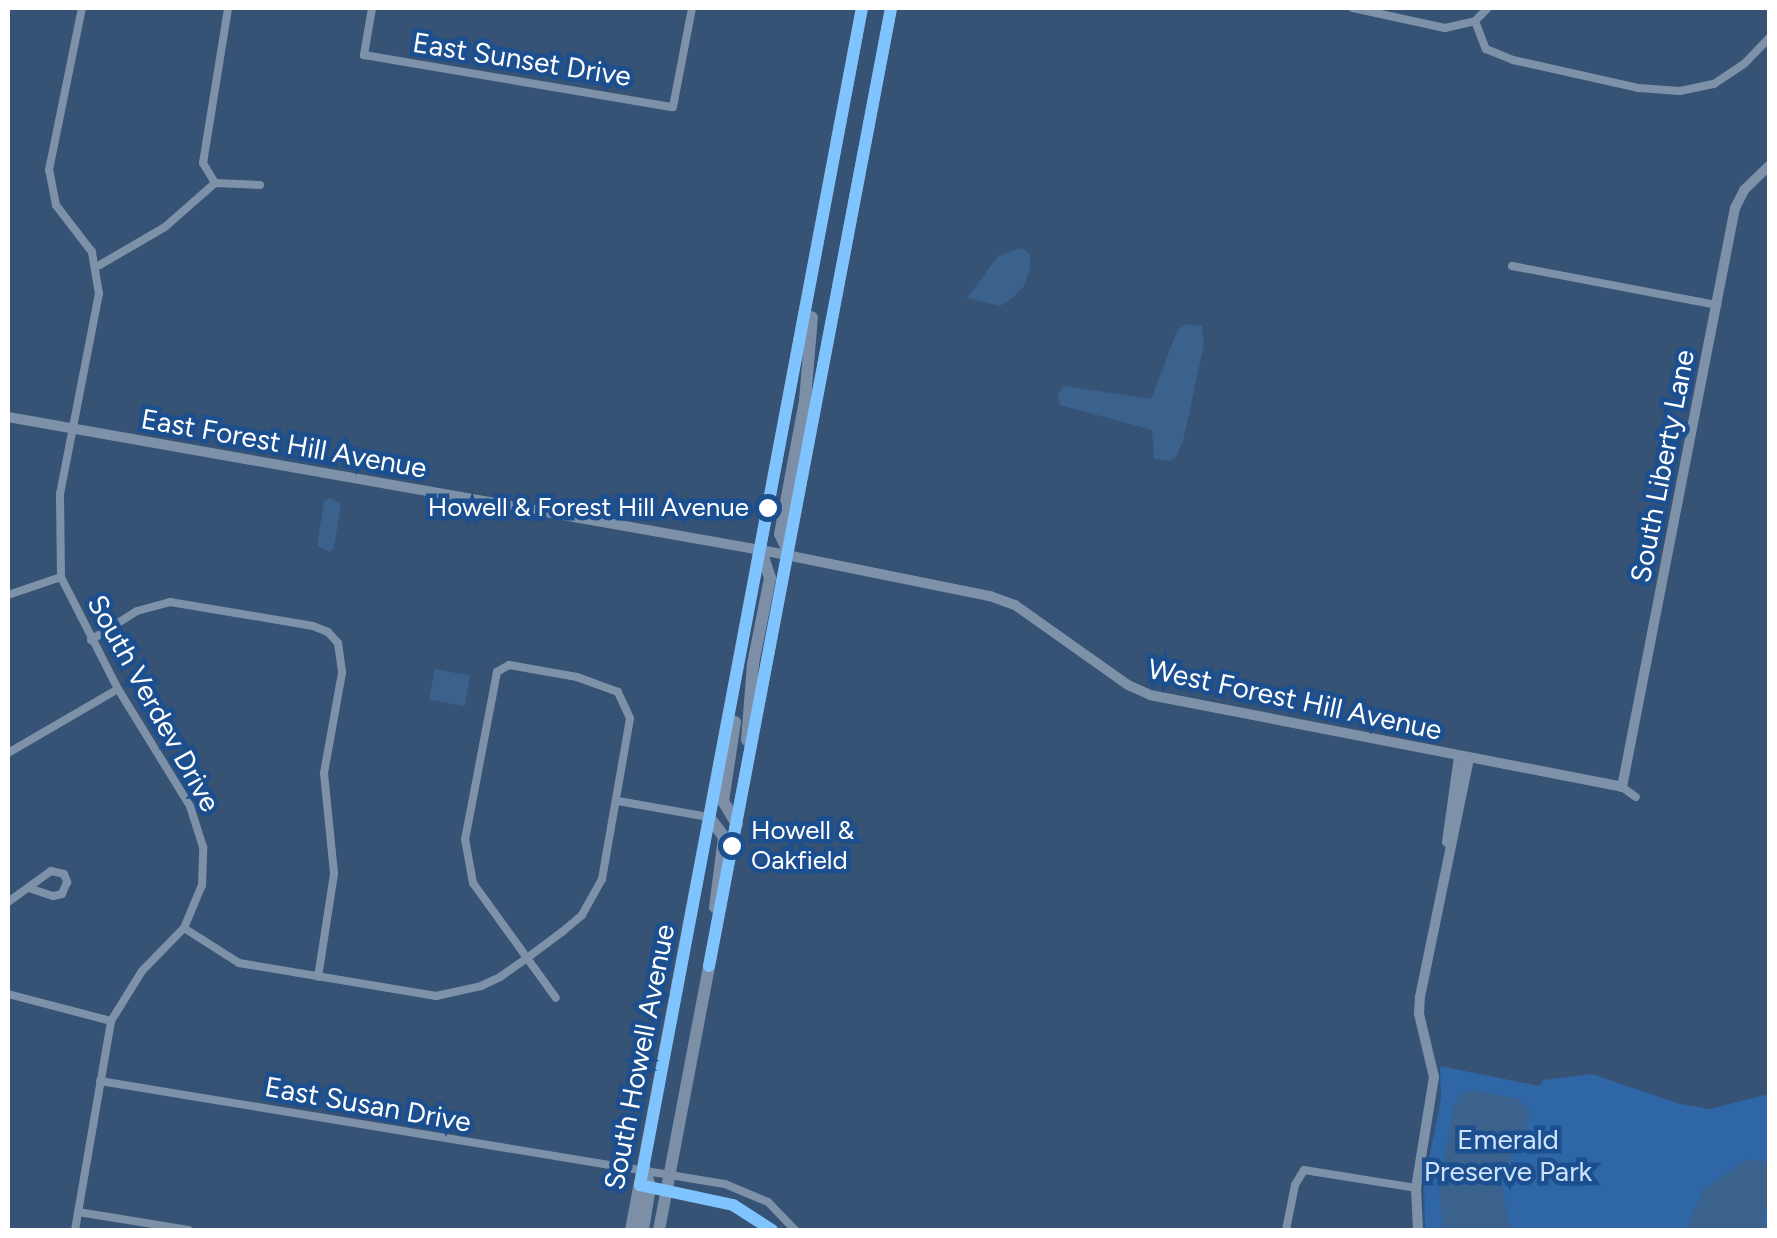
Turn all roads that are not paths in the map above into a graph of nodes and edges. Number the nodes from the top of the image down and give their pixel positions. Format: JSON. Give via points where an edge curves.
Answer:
{"nodes":[{"id":1,"x":82,"y":8,"type":"edge"},
{"id":2,"x":228,"y":8,"type":"edge"},
{"id":3,"x":372,"y":8,"type":"edge"},
{"id":4,"x":692,"y":8,"type":"edge"},
{"id":5,"x":862,"y":8,"type":"edge"},
{"id":6,"x":891,"y":8,"type":"edge"},
{"id":7,"x":1353,"y":8,"type":"edge"},
{"id":8,"x":1488,"y":8,"type":"edge"},
{"id":9,"x":1475,"y":21,"type":"junction"},
{"id":10,"x":1770,"y":37,"type":"edge"},
{"id":11,"x":1770,"y":165,"type":"edge"},
{"id":12,"x":215,"y":183,"type":"junction"},
{"id":13,"x":260,"y":184,"type":"dead end"},
{"id":14,"x":98,"y":266,"type":"junction"},
{"id":15,"x":1512,"y":266,"type":"dead end"},
{"id":16,"x":814,"y":270,"type":"junction"},
{"id":17,"x":1717,"y":306,"type":"junction"},
{"id":18,"x":8,"y":417,"type":"edge"},
{"id":19,"x":73,"y":429,"type":"junction"},
{"id":20,"x":761,"y":550,"type":"junction"},
{"id":21,"x":790,"y":556,"type":"junction"},
{"id":22,"x":61,"y":577,"type":"junction"},
{"id":23,"x":8,"y":595,"type":"edge"},
{"id":24,"x":90,"y":640,"type":"junction"},
{"id":25,"x":737,"y":680,"type":"junction"},
{"id":26,"x":118,"y":689,"type":"junction"},
{"id":27,"x":8,"y":753,"type":"edge"},
{"id":28,"x":1464,"y":758,"type":"junction"},
{"id":29,"x":745,"y":783,"type":"junction"},
{"id":30,"x":1622,"y":787,"type":"junction"},
{"id":31,"x":1636,"y":798,"type":"dead end"},
{"id":32,"x":618,"y":800,"type":"junction"},
{"id":33,"x":709,"y":817,"type":"junction"},
{"id":34,"x":737,"y":824,"type":"junction"},
{"id":35,"x":29,"y":888,"type":"junction"},
{"id":36,"x":8,"y":902,"type":"edge"},
{"id":37,"x":184,"y":928,"type":"junction"},
{"id":38,"x":716,"y":934,"type":"junction"},
{"id":39,"x":528,"y":958,"type":"junction"},
{"id":40,"x":318,"y":976,"type":"junction"},
{"id":41,"x":8,"y":994,"type":"edge"},
{"id":42,"x":556,"y":998,"type":"dead end"},
{"id":43,"x":112,"y":1022,"type":"junction"},
{"id":44,"x":100,"y":1081,"type":"junction"},
{"id":45,"x":644,"y":1168,"type":"junction"},
{"id":46,"x":628,"y":1171,"type":"junction"},
{"id":47,"x":670,"y":1173,"type":"junction"},
{"id":48,"x":645,"y":1186,"type":"junction"},
{"id":49,"x":1416,"y":1188,"type":"junction"},
{"id":50,"x":667,"y":1190,"type":"junction"},
{"id":51,"x":78,"y":1212,"type":"junction"},
{"id":52,"x":75,"y":1230,"type":"edge"},
{"id":53,"x":189,"y":1230,"type":"edge"},
{"id":54,"x":630,"y":1230,"type":"edge"},
{"id":55,"x":643,"y":1230,"type":"edge"},
{"id":56,"x":659,"y":1230,"type":"edge"},
{"id":57,"x":772,"y":1230,"type":"edge"},
{"id":58,"x":795,"y":1230,"type":"edge"},
{"id":59,"x":1286,"y":1230,"type":"edge"},
{"id":60,"x":1418,"y":1230,"type":"edge"}],
"edges":[{"from":1,"to":14,"type":"street","via":[[49,170],[56,205],[78,228]]},
{"from":2,"to":12,"type":"street","via":[[203,163]]},
{"from":3,"to":4,"type":"street","name":"East Sunset Drive","via":[[364,56],[673,108]]},
{"from":5,"to":16,"type":"main road","name":"South Howell Avenue"},
{"from":6,"to":21,"type":"main road","name":"South Howell Avenue"},
{"from":7,"to":9,"type":"street","via":[[1445,28]]},
{"from":8,"to":9,"type":"street"},
{"from":9,"to":10,"type":"street","via":[[1486,49],[1638,88],[1680,90],[1716,82]]},
{"from":11,"to":17,"type":"street","name":"South Liberty Lane","via":[[1736,208]]},
{"from":12,"to":13,"type":"street"},
{"from":12,"to":14,"type":"street","via":[[166,227]]},
{"from":14,"to":19,"type":"street","name":"South Verdev Drive","via":[[99,294]]},
{"from":15,"to":17,"type":"street"},
{"from":16,"to":20,"type":"main road","name":"South Howell Avenue"},
{"from":16,"to":21,"type":"main road","via":[[806,400],[781,525]]},
{"from":17,"to":30,"type":"street","name":"South Liberty Lane"},
{"from":18,"to":19,"type":"street","name":"East Forest Hill Avenue"},
{"from":19,"to":20,"type":"street","name":"East Forest Hill Avenue"},
{"from":19,"to":22,"type":"street","name":"South Verdev Drive","via":[[57,523]]},
{"from":20,"to":21,"type":"street","name":"East Forest Hill Avenue"},
{"from":20,"to":25,"type":"main road","name":"South Howell Avenue"},
{"from":20,"to":29,"type":"main road","via":[[770,582],[753,664]]},
{"from":21,"to":28,"type":"street","name":"West Forest Hill Avenue","via":[[1004,600],[1150,695]]},
{"from":21,"to":29,"type":"main road","name":"South Howell Avenue"},
{"from":22,"to":23,"type":"street"},
{"from":22,"to":24,"type":"street","name":"South Verdev Drive"},
{"from":24,"to":26,"type":"street","name":"South Verdev Drive"},
{"from":24,"to":40,"type":"street","via":[[136,611],[170,602],[313,626],[338,643],[342,674],[324,773],[334,874]]},
{"from":25,"to":33,"type":"main road","name":"South Howell Avenue"},
{"from":25,"to":34,"type":"main road","via":[[723,801]]},
{"from":26,"to":27,"type":"street"},
{"from":26,"to":37,"type":"street","name":"South Verdev Drive","via":[[190,806],[204,847],[202,886]]},
{"from":28,"to":30,"type":"street","name":"West Forest Hill Avenue"},
{"from":28,"to":49,"type":"street","via":[[1446,824],[1447,858],[1420,997],[1434,1077]]},
{"from":29,"to":34,"type":"main road","name":"South Howell Avenue"},
{"from":30,"to":31,"type":"street","name":"West Forest Hill Avenue"},
{"from":32,"to":33,"type":"street"},
{"from":32,"to":39,"type":"street","via":[[598,892],[582,914]]},
{"from":32,"to":39,"type":"street","via":[[630,718],[618,692],[578,677],[501,667],[465,856],[473,882]]},
{"from":33,"to":38,"type":"main road","via":[[724,837]]},
{"from":33,"to":45,"type":"main road","name":"South Howell Avenue"},
{"from":34,"to":38,"type":"main road","name":"South Howell Avenue"},
{"from":35,"to":35,"type":"street","via":[[53,896],[68,882],[52,871]]},
{"from":35,"to":36,"type":"street"},
{"from":37,"to":40,"type":"street","via":[[239,962]]},
{"from":37,"to":43,"type":"street","name":"South Verdev Drive","via":[[142,971]]},
{"from":38,"to":47,"type":"main road","name":"South Howell Avenue"},
{"from":39,"to":40,"type":"street","via":[[481,986],[436,996]]},
{"from":39,"to":42,"type":"street"},
{"from":41,"to":43,"type":"street"},
{"from":43,"to":44,"type":"street","name":"South Verdev Drive"},
{"from":44,"to":46,"type":"street","name":"East Susan Drive"},
{"from":44,"to":51,"type":"street","name":"South Verdev Drive"},
{"from":45,"to":46,"type":"street","name":"East Susan Drive"},
{"from":45,"to":47,"type":"street"},
{"from":45,"to":48,"type":"main road"},
{"from":46,"to":48,"type":"street"},
{"from":47,"to":50,"type":"main road","name":"South Howell Avenue"},
{"from":47,"to":58,"type":"street","via":[[746,1190],[786,1216]]},
{"from":48,"to":50,"type":"street"},
{"from":48,"to":54,"type":"main road","name":"South Howell Avenue"},
{"from":48,"to":55,"type":"main road"},
{"from":49,"to":59,"type":"street","via":[[1304,1170]]},
{"from":49,"to":60,"type":"street"},
{"from":50,"to":56,"type":"main road","name":"South Howell Avenue"},
{"from":50,"to":57,"type":"street","via":[[733,1205]]},
{"from":51,"to":52,"type":"street","name":"South Verdev Drive"},
{"from":51,"to":53,"type":"street"}]}
